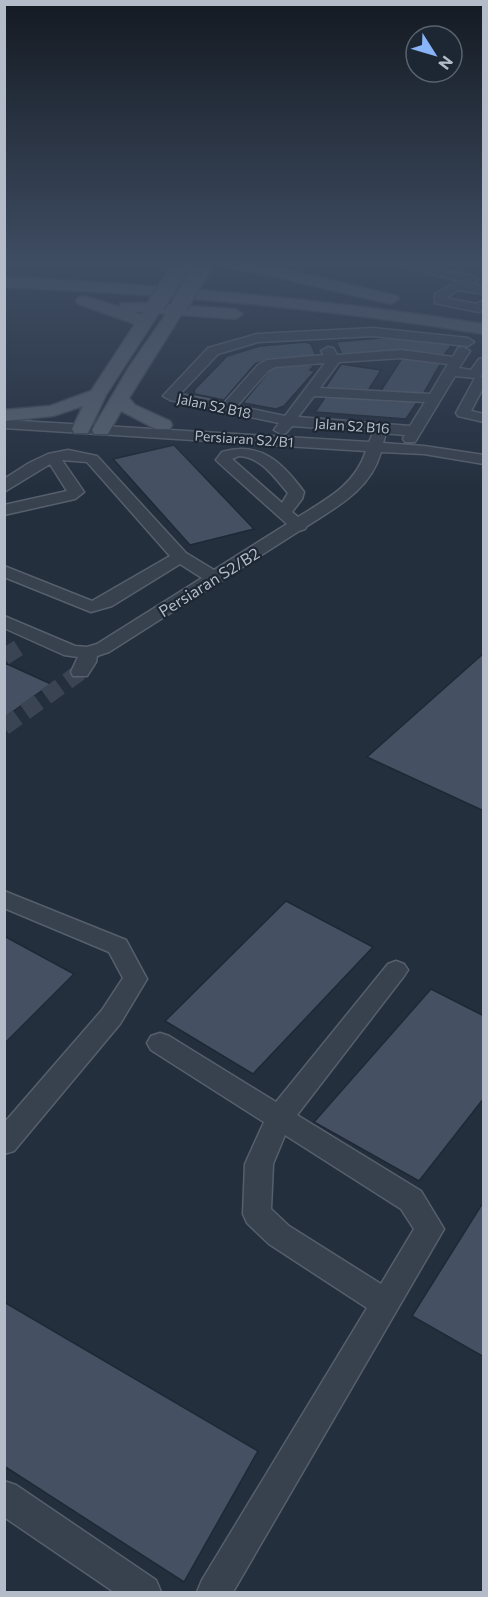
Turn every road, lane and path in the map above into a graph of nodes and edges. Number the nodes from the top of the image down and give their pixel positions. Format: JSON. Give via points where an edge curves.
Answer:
{"nodes":[{"id":1,"x":134,"y":340,"type":"edge"},
{"id":2,"x":158,"y":340,"type":"edge"},
{"id":3,"x":252,"y":340,"type":"edge"},
{"id":4,"x":322,"y":340,"type":"edge"},
{"id":5,"x":448,"y":340,"type":"edge"},
{"id":6,"x":470,"y":340,"type":"edge"},
{"id":7,"x":468,"y":342,"type":"junction"},
{"id":8,"x":333,"y":360,"type":"junction"},
{"id":9,"x":483,"y":362,"type":"edge"},
{"id":10,"x":452,"y":369,"type":"junction"},
{"id":11,"x":481,"y":381,"type":"edge"},
{"id":12,"x":310,"y":392,"type":"junction"},
{"id":13,"x":98,"y":395,"type":"junction"},
{"id":14,"x":118,"y":398,"type":"junction"},
{"id":15,"x":435,"y":398,"type":"junction"},
{"id":16,"x":227,"y":409,"type":"junction"},
{"id":17,"x":463,"y":412,"type":"junction"},
{"id":18,"x":4,"y":416,"type":"edge"},
{"id":19,"x":483,"y":417,"type":"edge"},
{"id":20,"x":4,"y":424,"type":"edge"},
{"id":21,"x":93,"y":425,"type":"junction"},
{"id":22,"x":163,"y":425,"type":"junction"},
{"id":23,"x":285,"y":426,"type":"junction"},
{"id":24,"x":483,"y":431,"type":"edge"},
{"id":25,"x":413,"y":435,"type":"junction"},
{"id":26,"x":215,"y":437,"type":"junction"},
{"id":27,"x":376,"y":442,"type":"junction"},
{"id":28,"x":334,"y":444,"type":"junction"},
{"id":29,"x":424,"y":450,"type":"junction"},
{"id":30,"x":483,"y":450,"type":"edge"},
{"id":31,"x":231,"y":453,"type":"junction"},
{"id":32,"x":53,"y":457,"type":"junction"},
{"id":33,"x":483,"y":460,"type":"edge"},
{"id":34,"x":368,"y":469,"type":"junction"},
{"id":35,"x":22,"y":474,"type":"junction"},
{"id":36,"x":4,"y":487,"type":"edge"},
{"id":37,"x":46,"y":501,"type":"junction"},
{"id":38,"x":4,"y":510,"type":"edge"},
{"id":39,"x":284,"y":513,"type":"junction"},
{"id":40,"x":298,"y":526,"type":"junction"},
{"id":41,"x":180,"y":557,"type":"junction"},
{"id":42,"x":4,"y":571,"type":"edge"},
{"id":43,"x":214,"y":578,"type":"junction"},
{"id":44,"x":4,"y":621,"type":"edge"},
{"id":45,"x":88,"y":653,"type":"junction"},
{"id":46,"x":80,"y":672,"type":"tunnel mouth"},
{"id":47,"x":4,"y":899,"type":"edge"},
{"id":48,"x":396,"y":970,"type":"dead end"},
{"id":49,"x":160,"y":1043,"type":"dead end"},
{"id":50,"x":280,"y":1117,"type":"junction"},
{"id":51,"x":4,"y":1143,"type":"edge"},
{"id":52,"x":385,"y":1303,"type":"junction"},
{"id":53,"x":4,"y":1497,"type":"edge"},
{"id":54,"x":144,"y":1593,"type":"edge"},
{"id":55,"x":214,"y":1593,"type":"edge"}],
"edges":[{"from":1,"to":13,"type":"main road"},
{"from":2,"to":14,"type":"main road"},
{"from":3,"to":16,"type":"street","name":"Jalan S2 B18","via":[[213,351],[170,396]]},
{"from":4,"to":8,"type":"street"},
{"from":5,"to":7,"type":"street","name":"Jalan S2 B18"},
{"from":6,"to":7,"type":"street"},
{"from":7,"to":10,"type":"street"},
{"from":8,"to":10,"type":"street","via":[[401,354]]},
{"from":8,"to":12,"type":"street"},
{"from":8,"to":16,"type":"street","via":[[267,365]]},
{"from":9,"to":10,"type":"street","via":[[475,374]]},
{"from":10,"to":11,"type":"street"},
{"from":10,"to":15,"type":"street"},
{"from":11,"to":17,"type":"street"},
{"from":12,"to":15,"type":"street"},
{"from":12,"to":23,"type":"street"},
{"from":13,"to":18,"type":"main road","via":[[54,411]]},
{"from":13,"to":21,"type":"main road"},
{"from":14,"to":21,"type":"main road"},
{"from":14,"to":22,"type":"main road","via":[[129,409]]},
{"from":15,"to":25,"type":"street"},
{"from":16,"to":23,"type":"street","name":"Jalan S2 B18"},
{"from":17,"to":19,"type":"street"},
{"from":17,"to":24,"type":"street","via":[[458,425]]},
{"from":18,"to":21,"type":"street","name":"Persiaran S2/B1"},
{"from":20,"to":21,"type":"street","name":"Persiaran S2/B1"},
{"from":21,"to":22,"type":"street","name":"Persiaran S2/B1"},
{"from":21,"to":26,"type":"street","name":"Persiaran S2/B1"},
{"from":22,"to":23,"type":"street","name":"Persiaran S2/B1"},
{"from":23,"to":25,"type":"street","name":"Jalan S2 B16"},
{"from":23,"to":27,"type":"street","name":"Persiaran S2/B1"},
{"from":25,"to":27,"type":"street","name":"Persiaran S2/B1"},
{"from":25,"to":30,"type":"street","name":"Persiaran S2/B1"},
{"from":26,"to":28,"type":"street","name":"Persiaran S2/B1"},
{"from":26,"to":31,"type":"street"},
{"from":27,"to":28,"type":"street","name":"Persiaran S2/B1"},
{"from":27,"to":29,"type":"street","name":"Persiaran S2/B1"},
{"from":27,"to":34,"type":"street","name":"Persiaran S2/B2"},
{"from":28,"to":34,"type":"street"},
{"from":29,"to":33,"type":"street","name":"Persiaran S2/B1"},
{"from":29,"to":34,"type":"street","via":[[387,459]]},
{"from":31,"to":39,"type":"street","via":[[224,460]]},
{"from":31,"to":39,"type":"street","via":[[249,451],[260,455],[296,492]]},
{"from":32,"to":35,"type":"street","via":[[37,462]]},
{"from":32,"to":37,"type":"street","via":[[77,489],[69,496]]},
{"from":32,"to":41,"type":"street","via":[[79,455],[92,459]]},
{"from":34,"to":40,"type":"street","name":"Persiaran S2/B2","via":[[344,495]]},
{"from":35,"to":36,"type":"street"},
{"from":35,"to":37,"type":"street"},
{"from":37,"to":38,"type":"street"},
{"from":39,"to":40,"type":"street"},
{"from":40,"to":43,"type":"street","name":"Persiaran S2/B2"},
{"from":41,"to":42,"type":"street","via":[[91,607]]},
{"from":41,"to":43,"type":"street"},
{"from":43,"to":45,"type":"street","name":"Persiaran S2/B2"},
{"from":44,"to":45,"type":"street","via":[[71,651]]},
{"from":45,"to":46,"type":"street"},
{"from":47,"to":51,"type":"street","via":[[118,946],[135,979],[111,1017]]},
{"from":48,"to":50,"type":"street"},
{"from":49,"to":50,"type":"street"},
{"from":50,"to":52,"type":"street","via":[[259,1164],[257,1214],[279,1235]]},
{"from":50,"to":52,"type":"street","via":[[411,1200],[430,1229]]},
{"from":52,"to":55,"type":"street"},
{"from":53,"to":54,"type":"street"}]}
